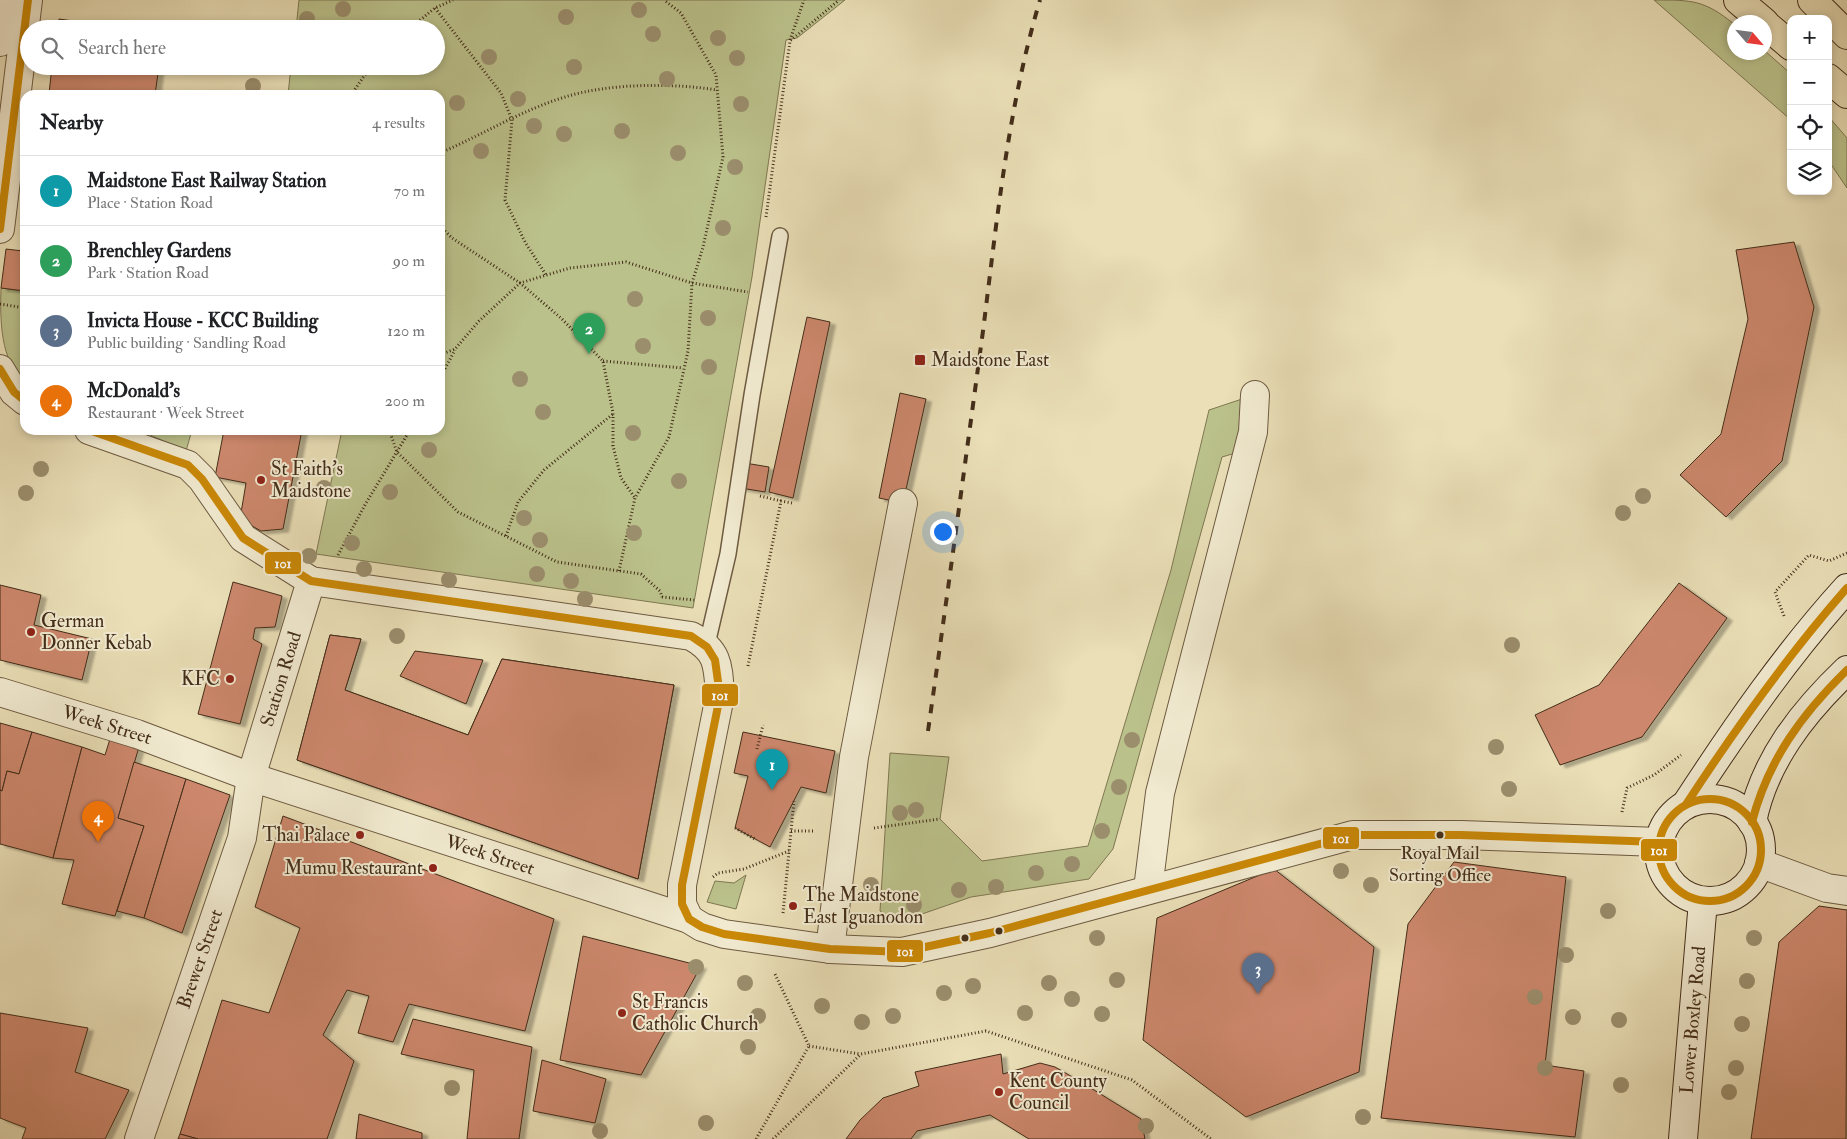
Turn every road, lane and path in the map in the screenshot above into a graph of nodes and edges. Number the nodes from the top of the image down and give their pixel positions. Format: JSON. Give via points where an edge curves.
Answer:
{"nodes":[{"id":1,"x":6,"y":0,"type":"edge"},
{"id":2,"x":28,"y":0,"type":"edge"},
{"id":3,"x":453,"y":0,"type":"edge"},
{"id":4,"x":664,"y":0,"type":"edge"},
{"id":5,"x":804,"y":0,"type":"edge"},
{"id":6,"x":1738,"y":0,"type":"edge"},
{"id":7,"x":1812,"y":0,"type":"edge"},
{"id":8,"x":435,"y":8,"type":"junction"},
{"id":9,"x":1755,"y":15,"type":"edge"},
{"id":10,"x":26,"y":20,"type":"edge"},
{"id":11,"x":420,"y":20,"type":"edge"},
{"id":12,"x":444,"y":20,"type":"edge"},
{"id":13,"x":445,"y":21,"type":"edge"},
{"id":14,"x":1772,"y":30,"type":"edge"},
{"id":15,"x":1847,"y":35,"type":"edge"},
{"id":16,"x":790,"y":41,"type":"dead end"},
{"id":17,"x":0,"y":42,"type":"edge"},
{"id":18,"x":1787,"y":43,"type":"edge"},
{"id":19,"x":20,"y":65,"type":"edge"},
{"id":20,"x":365,"y":75,"type":"edge"},
{"id":21,"x":1832,"y":81,"type":"edge"},
{"id":22,"x":354,"y":90,"type":"edge"},
{"id":23,"x":717,"y":90,"type":"junction"},
{"id":24,"x":1847,"y":94,"type":"edge"},
{"id":25,"x":512,"y":120,"type":"junction"},
{"id":26,"x":445,"y":151,"type":"edge"},
{"id":27,"x":0,"y":229,"type":"edge"},
{"id":28,"x":445,"y":231,"type":"edge"},
{"id":29,"x":780,"y":236,"type":"dead end"},
{"id":30,"x":546,"y":275,"type":"junction"},
{"id":31,"x":692,"y":283,"type":"junction"},
{"id":32,"x":520,"y":284,"type":"junction"},
{"id":33,"x":753,"y":293,"type":"dead end"},
{"id":34,"x":0,"y":304,"type":"edge"},
{"id":35,"x":20,"y":307,"type":"edge"},
{"id":36,"x":455,"y":349,"type":"junction"},
{"id":37,"x":445,"y":353,"type":"edge"},
{"id":38,"x":603,"y":361,"type":"junction"},
{"id":39,"x":445,"y":368,"type":"edge"},
{"id":40,"x":683,"y":368,"type":"junction"},
{"id":41,"x":0,"y":369,"type":"edge"},
{"id":42,"x":1255,"y":395,"type":"dead end"},
{"id":43,"x":13,"y":401,"type":"edge"},
{"id":44,"x":613,"y":413,"type":"junction"},
{"id":45,"x":103,"y":435,"type":"edge"},
{"id":46,"x":391,"y":435,"type":"edge"},
{"id":47,"x":407,"y":435,"type":"edge"},
{"id":48,"x":397,"y":452,"type":"junction"},
{"id":49,"x":635,"y":498,"type":"junction"},
{"id":50,"x":903,"y":503,"type":"dead end"},
{"id":51,"x":792,"y":504,"type":"dead end"},
{"id":52,"x":506,"y":536,"type":"junction"},
{"id":53,"x":1847,"y":553,"type":"edge"},
{"id":54,"x":619,"y":571,"type":"junction"},
{"id":55,"x":318,"y":582,"type":"junction"},
{"id":56,"x":1847,"y":588,"type":"edge"},
{"id":57,"x":1783,"y":621,"type":"dead end"},
{"id":58,"x":673,"y":634,"type":"junction"},
{"id":59,"x":712,"y":656,"type":"junction"},
{"id":60,"x":1847,"y":670,"type":"edge"},
{"id":61,"x":0,"y":692,"type":"edge"},
{"id":62,"x":763,"y":725,"type":"dead end"},
{"id":63,"x":757,"y":749,"type":"dead end"},
{"id":64,"x":1683,"y":754,"type":"dead end"},
{"id":65,"x":251,"y":777,"type":"junction"},
{"id":66,"x":794,"y":801,"type":"dead end"},
{"id":67,"x":1687,"y":803,"type":"junction"},
{"id":68,"x":940,"y":819,"type":"dead end"},
{"id":69,"x":1752,"y":822,"type":"junction"},
{"id":70,"x":735,"y":828,"type":"dead end"},
{"id":71,"x":870,"y":830,"type":"dead end"},
{"id":72,"x":791,"y":831,"type":"junction"},
{"id":73,"x":809,"y":832,"type":"dead end"},
{"id":74,"x":755,"y":840,"type":"dead end"},
{"id":75,"x":1617,"y":840,"type":"junction"},
{"id":76,"x":1659,"y":842,"type":"junction"},
{"id":77,"x":789,"y":851,"type":"junction"},
{"id":78,"x":1759,"y":863,"type":"junction"},
{"id":79,"x":712,"y":878,"type":"dead end"},
{"id":80,"x":1148,"y":890,"type":"junction"},
{"id":81,"x":1847,"y":891,"type":"edge"},
{"id":82,"x":1703,"y":901,"type":"junction"},
{"id":83,"x":782,"y":917,"type":"dead end"},
{"id":84,"x":689,"y":919,"type":"junction"},
{"id":85,"x":830,"y":949,"type":"junction"},
{"id":86,"x":774,"y":972,"type":"dead end"},
{"id":87,"x":809,"y":1046,"type":"junction"},
{"id":88,"x":861,"y":1054,"type":"junction"},
{"id":89,"x":139,"y":1139,"type":"edge"},
{"id":90,"x":756,"y":1139,"type":"edge"},
{"id":91,"x":772,"y":1139,"type":"edge"},
{"id":92,"x":1211,"y":1139,"type":"edge"},
{"id":93,"x":1683,"y":1139,"type":"edge"}],
"edges":[{"from":1,"to":17,"type":"street"},
{"from":2,"to":10,"type":"street"},
{"from":3,"to":8,"type":"path"},
{"from":4,"to":23,"type":"path","via":[[681,13],[716,75]]},
{"from":5,"to":16,"type":"path"},
{"from":6,"to":9,"type":"highway"},
{"from":7,"to":15,"type":"highway"},
{"from":8,"to":11,"type":"path"},
{"from":8,"to":12,"type":"path"},
{"from":13,"to":25,"type":"path","via":[[501,93]]},
{"from":14,"to":18,"type":"highway"},
{"from":19,"to":27,"type":"street"},
{"from":20,"to":22,"type":"path"},
{"from":21,"to":24,"type":"highway"},
{"from":23,"to":25,"type":"path","via":[[698,87],[606,88],[566,97]]},
{"from":23,"to":31,"type":"path","via":[[723,157]]},
{"from":25,"to":26,"type":"path"},
{"from":25,"to":30,"type":"path","via":[[505,200],[525,242]]},
{"from":28,"to":32,"type":"path"},
{"from":29,"to":59,"type":"lane"},
{"from":30,"to":31,"type":"path","via":[[570,268],[626,262]]},
{"from":30,"to":32,"type":"path"},
{"from":31,"to":33,"type":"path"},
{"from":31,"to":40,"type":"path","via":[[688,351]]},
{"from":32,"to":36,"type":"path","via":[[479,321]]},
{"from":32,"to":38,"type":"path","via":[[562,319]]},
{"from":34,"to":35,"type":"path"},
{"from":36,"to":37,"type":"path"},
{"from":36,"to":39,"type":"path"},
{"from":38,"to":40,"type":"path"},
{"from":38,"to":44,"type":"path"},
{"from":40,"to":49,"type":"path","via":[[669,437]]},
{"from":41,"to":43,"type":"street"},
{"from":42,"to":80,"type":"street","via":[[1253,432],[1160,793]]},
{"from":44,"to":49,"type":"path","via":[[613,446],[621,478]]},
{"from":44,"to":52,"type":"path","via":[[544,470],[518,502]]},
{"from":45,"to":55,"type":"street","via":[[188,465],[202,478],[243,538]]},
{"from":46,"to":48,"type":"path"},
{"from":47,"to":48,"type":"path"},
{"from":48,"to":52,"type":"path","via":[[458,512]]},
{"from":48,"to":55,"type":"path"},
{"from":49,"to":54,"type":"path"},
{"from":50,"to":85,"type":"street","via":[[854,757]]},
{"from":51,"to":59,"type":"path","via":[[781,501],[748,668]]},
{"from":52,"to":54,"type":"path","via":[[557,562]]},
{"from":53,"to":57,"type":"path","via":[[1829,561],[1809,555],[1775,592],[1784,614]]},
{"from":54,"to":58,"type":"path","via":[[641,574],[660,591]]},
{"from":55,"to":58,"type":"street"},
{"from":55,"to":65,"type":"street","name":"Station Road"},
{"from":56,"to":67,"type":"street","via":[[1818,619],[1732,734]]},
{"from":58,"to":59,"type":"street","via":[[691,636]]},
{"from":59,"to":84,"type":"street","via":[[720,696],[682,885],[682,904]]},
{"from":60,"to":69,"type":"street","via":[[1823,693],[1775,756],[1761,788]]},
{"from":61,"to":65,"type":"street","name":"Week Street","via":[[137,734]]},
{"from":62,"to":63,"type":"path"},
{"from":64,"to":75,"type":"path","via":[[1654,775],[1627,788]]},
{"from":65,"to":84,"type":"street","name":"Week Street"},
{"from":65,"to":89,"type":"street","name":"Brewer Street","via":[[242,838]]},
{"from":66,"to":72,"type":"path"},
{"from":67,"to":69,"type":"street","via":[[1707,799],[1724,801],[1740,809]]},
{"from":67,"to":76,"type":"street","via":[[1665,826]]},
{"from":68,"to":71,"type":"path","via":[[877,826]]},
{"from":69,"to":78,"type":"street","via":[[1758,835]]},
{"from":70,"to":74,"type":"path"},
{"from":72,"to":73,"type":"path"},
{"from":72,"to":77,"type":"path"},
{"from":75,"to":76,"type":"street","name":"Week Street"},
{"from":75,"to":80,"type":"street","name":"Week Street","via":[[1353,835]]},
{"from":76,"to":82,"type":"street","via":[[1659,859],[1674,887]]},
{"from":77,"to":79,"type":"path","via":[[744,869],[718,873]]},
{"from":77,"to":83,"type":"path"},
{"from":78,"to":81,"type":"street","via":[[1827,888]]},
{"from":78,"to":82,"type":"street","via":[[1744,888],[1718,901]]},
{"from":80,"to":85,"type":"street","name":"Week Street","via":[[990,933],[902,952]]},
{"from":82,"to":93,"type":"street","name":"Lower Boxley Road"},
{"from":84,"to":85,"type":"street","name":"Week Street","via":[[724,934]]},
{"from":86,"to":87,"type":"path"},
{"from":87,"to":88,"type":"path"},
{"from":87,"to":90,"type":"path"},
{"from":88,"to":91,"type":"path"},
{"from":88,"to":92,"type":"path","via":[[986,1031],[1132,1080]]}]}
